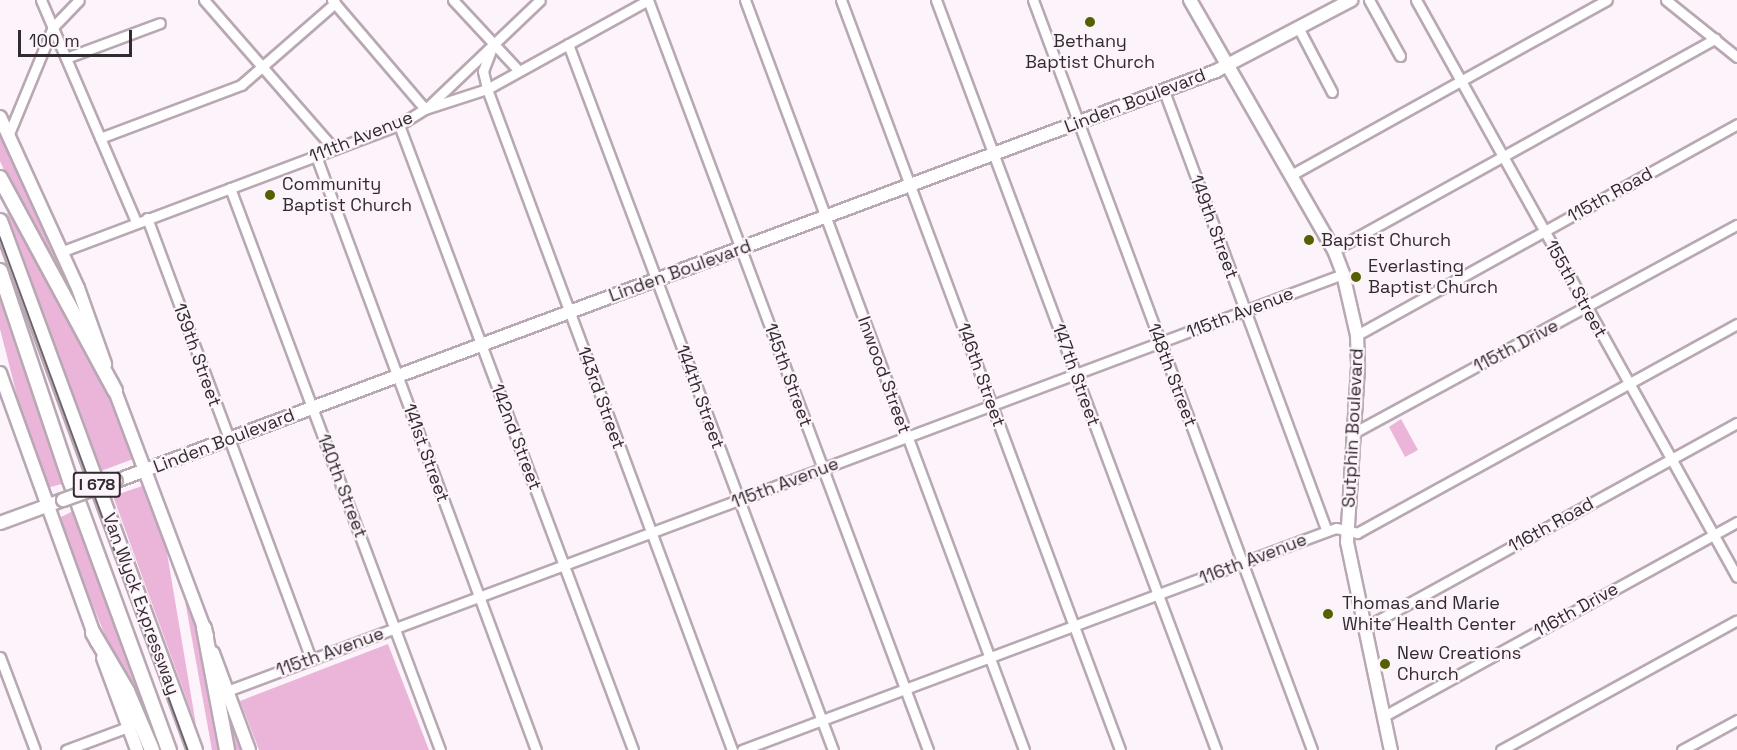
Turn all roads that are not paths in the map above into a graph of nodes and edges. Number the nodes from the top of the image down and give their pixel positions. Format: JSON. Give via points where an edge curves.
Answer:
{"nodes":[{"id":1,"x":41,"y":0,"type":"edge"},
{"id":2,"x":79,"y":0,"type":"edge"},
{"id":3,"x":204,"y":0,"type":"edge"},
{"id":4,"x":453,"y":0,"type":"edge"},
{"id":5,"x":540,"y":0,"type":"edge"},
{"id":6,"x":648,"y":0,"type":"edge"},
{"id":7,"x":745,"y":0,"type":"edge"},
{"id":8,"x":841,"y":0,"type":"edge"},
{"id":9,"x":936,"y":0,"type":"edge"},
{"id":10,"x":1032,"y":0,"type":"edge"},
{"id":11,"x":1190,"y":0,"type":"edge"},
{"id":12,"x":1351,"y":0,"type":"edge"},
{"id":13,"x":1370,"y":0,"type":"edge"},
{"id":14,"x":1416,"y":0,"type":"edge"},
{"id":15,"x":1607,"y":0,"type":"edge"},
{"id":16,"x":1666,"y":0,"type":"edge"},
{"id":17,"x":333,"y":1,"type":"edge"},
{"id":18,"x":160,"y":23,"type":"dead end"},
{"id":19,"x":52,"y":27,"type":"junction"},
{"id":20,"x":1299,"y":29,"type":"junction"},
{"id":21,"x":1715,"y":39,"type":"junction"},
{"id":22,"x":568,"y":44,"type":"junction"},
{"id":23,"x":493,"y":45,"type":"junction"},
{"id":24,"x":1400,"y":56,"type":"dead end"},
{"id":25,"x":1737,"y":57,"type":"edge"},
{"id":26,"x":66,"y":58,"type":"junction"},
{"id":27,"x":1228,"y":66,"type":"junction"},
{"id":28,"x":264,"y":68,"type":"junction"},
{"id":29,"x":519,"y":71,"type":"junction"},
{"id":30,"x":1461,"y":81,"type":"junction"},
{"id":31,"x":487,"y":89,"type":"junction"},
{"id":32,"x":1164,"y":91,"type":"junction"},
{"id":33,"x":1332,"y":92,"type":"dead end"},
{"id":34,"x":425,"y":109,"type":"junction"},
{"id":35,"x":0,"y":117,"type":"edge"},
{"id":36,"x":1078,"y":122,"type":"junction"},
{"id":37,"x":1737,"y":124,"type":"edge"},
{"id":38,"x":399,"y":125,"type":"junction"},
{"id":39,"x":8,"y":136,"type":"junction"},
{"id":40,"x":100,"y":138,"type":"junction"},
{"id":41,"x":334,"y":149,"type":"junction"},
{"id":42,"x":994,"y":154,"type":"junction"},
{"id":43,"x":316,"y":156,"type":"junction"},
{"id":44,"x":1503,"y":157,"type":"junction"},
{"id":45,"x":1291,"y":175,"type":"junction"},
{"id":46,"x":0,"y":178,"type":"edge"},
{"id":47,"x":910,"y":185,"type":"junction"},
{"id":48,"x":230,"y":188,"type":"junction"},
{"id":49,"x":825,"y":217,"type":"junction"},
{"id":50,"x":147,"y":218,"type":"junction"},
{"id":51,"x":0,"y":221,"type":"edge"},
{"id":52,"x":136,"y":222,"type":"junction"},
{"id":53,"x":1737,"y":225,"type":"edge"},
{"id":54,"x":1545,"y":232,"type":"junction"},
{"id":55,"x":741,"y":248,"type":"junction"},
{"id":56,"x":63,"y":250,"type":"junction"},
{"id":57,"x":1334,"y":250,"type":"junction"},
{"id":58,"x":0,"y":272,"type":"edge"},
{"id":59,"x":1343,"y":274,"type":"junction"},
{"id":60,"x":657,"y":279,"type":"junction"},
{"id":61,"x":1587,"y":308,"type":"junction"},
{"id":62,"x":1245,"y":311,"type":"junction"},
{"id":63,"x":569,"y":312,"type":"junction"},
{"id":64,"x":1737,"y":324,"type":"edge"},
{"id":65,"x":1357,"y":335,"type":"junction"},
{"id":66,"x":1160,"y":343,"type":"junction"},
{"id":67,"x":482,"y":345,"type":"junction"},
{"id":68,"x":0,"y":373,"type":"edge"},
{"id":69,"x":1076,"y":374,"type":"junction"},
{"id":70,"x":397,"y":376,"type":"junction"},
{"id":71,"x":1629,"y":384,"type":"junction"},
{"id":72,"x":115,"y":391,"type":"junction"},
{"id":73,"x":992,"y":405,"type":"junction"},
{"id":74,"x":313,"y":408,"type":"junction"},
{"id":75,"x":1737,"y":423,"type":"edge"},
{"id":76,"x":1357,"y":431,"type":"junction"},
{"id":77,"x":907,"y":437,"type":"junction"},
{"id":78,"x":228,"y":439,"type":"junction"},
{"id":79,"x":1671,"y":459,"type":"junction"},
{"id":80,"x":823,"y":469,"type":"junction"},
{"id":81,"x":146,"y":470,"type":"junction"},
{"id":82,"x":738,"y":501,"type":"junction"},
{"id":83,"x":46,"y":506,"type":"junction"},
{"id":84,"x":1737,"y":522,"type":"edge"},
{"id":85,"x":0,"y":523,"type":"edge"},
{"id":86,"x":1327,"y":531,"type":"junction"},
{"id":87,"x":1347,"y":531,"type":"junction"},
{"id":88,"x":651,"y":533,"type":"junction"},
{"id":89,"x":1713,"y":535,"type":"junction"},
{"id":90,"x":1243,"y":563,"type":"junction"},
{"id":91,"x":564,"y":565,"type":"junction"},
{"id":92,"x":1737,"y":577,"type":"edge"},
{"id":93,"x":1158,"y":595,"type":"junction"},
{"id":94,"x":479,"y":596,"type":"junction"},
{"id":95,"x":1737,"y":620,"type":"edge"},
{"id":96,"x":1074,"y":626,"type":"junction"},
{"id":97,"x":204,"y":628,"type":"junction"},
{"id":98,"x":395,"y":628,"type":"junction"},
{"id":99,"x":1364,"y":628,"type":"junction"},
{"id":100,"x":93,"y":633,"type":"junction"},
{"id":101,"x":0,"y":657,"type":"edge"},
{"id":102,"x":989,"y":657,"type":"junction"},
{"id":103,"x":311,"y":660,"type":"junction"},
{"id":104,"x":905,"y":689,"type":"junction"},
{"id":105,"x":227,"y":691,"type":"junction"},
{"id":106,"x":1384,"y":716,"type":"junction"},
{"id":107,"x":822,"y":720,"type":"junction"},
{"id":108,"x":1737,"y":720,"type":"edge"},
{"id":109,"x":129,"y":727,"type":"junction"},
{"id":110,"x":35,"y":750,"type":"edge"},
{"id":111,"x":66,"y":750,"type":"edge"},
{"id":112,"x":137,"y":750,"type":"edge"},
{"id":113,"x":152,"y":750,"type":"edge"},
{"id":114,"x":169,"y":750,"type":"edge"},
{"id":115,"x":195,"y":750,"type":"edge"},
{"id":116,"x":227,"y":750,"type":"edge"},
{"id":117,"x":249,"y":750,"type":"edge"},
{"id":118,"x":440,"y":750,"type":"edge"},
{"id":119,"x":536,"y":750,"type":"edge"},
{"id":120,"x":633,"y":750,"type":"edge"},
{"id":121,"x":732,"y":750,"type":"edge"},
{"id":122,"x":742,"y":750,"type":"edge"},
{"id":123,"x":833,"y":750,"type":"edge"},
{"id":124,"x":928,"y":750,"type":"edge"},
{"id":125,"x":1024,"y":750,"type":"edge"},
{"id":126,"x":1120,"y":750,"type":"edge"},
{"id":127,"x":1216,"y":750,"type":"edge"},
{"id":128,"x":1312,"y":750,"type":"edge"},
{"id":129,"x":1391,"y":750,"type":"edge"},
{"id":130,"x":1501,"y":750,"type":"edge"},
{"id":131,"x":1682,"y":750,"type":"edge"}],
"edges":[{"from":1,"to":19,"type":"street"},
{"from":2,"to":19,"type":"street"},
{"from":3,"to":28,"type":"street"},
{"from":4,"to":23,"type":"street"},
{"from":5,"to":23,"type":"street"},
{"from":6,"to":22,"type":"street","name":"111th Avenue"},
{"from":6,"to":55,"type":"street","name":"145th Street"},
{"from":7,"to":49,"type":"street","name":"Inwood Street"},
{"from":8,"to":47,"type":"street","name":"146th Street"},
{"from":9,"to":42,"type":"street","name":"147th Street"},
{"from":10,"to":36,"type":"street","name":"148th Street"},
{"from":11,"to":27,"type":"main road","name":"Sutphin Boulevard"},
{"from":12,"to":20,"type":"main road","name":"Linden Boulevard"},
{"from":13,"to":24,"type":"street"},
{"from":14,"to":30,"type":"street","name":"155th Street"},
{"from":15,"to":30,"type":"street"},
{"from":16,"to":21,"type":"street"},
{"from":17,"to":28,"type":"street"},
{"from":17,"to":34,"type":"street"},
{"from":18,"to":26,"type":"street"},
{"from":19,"to":26,"type":"street"},
{"from":19,"to":39,"type":"street"},
{"from":20,"to":27,"type":"main road","name":"Linden Boulevard"},
{"from":20,"to":33,"type":"street"},
{"from":21,"to":25,"type":"street"},
{"from":21,"to":44,"type":"street"},
{"from":22,"to":29,"type":"street","name":"111th Avenue"},
{"from":22,"to":60,"type":"street","name":"144th Street"},
{"from":23,"to":29,"type":"street"},
{"from":23,"to":31,"type":"street","name":"143rd Street","via":[[483,71]]},
{"from":23,"to":34,"type":"street"},
{"from":26,"to":40,"type":"street"},
{"from":27,"to":32,"type":"main road","name":"Linden Boulevard"},
{"from":27,"to":45,"type":"main road","name":"Sutphin Boulevard"},
{"from":28,"to":40,"type":"street","via":[[241,85]]},
{"from":28,"to":41,"type":"street"},
{"from":29,"to":31,"type":"street","name":"111th Avenue"},
{"from":30,"to":44,"type":"street","name":"155th Street"},
{"from":30,"to":45,"type":"street"},
{"from":31,"to":34,"type":"street","name":"111th Avenue"},
{"from":31,"to":63,"type":"street","name":"143rd Street"},
{"from":32,"to":36,"type":"main road","name":"Linden Boulevard"},
{"from":32,"to":62,"type":"street","name":"149th Street"},
{"from":34,"to":38,"type":"street","name":"111th Avenue"},
{"from":35,"to":39,"type":"main road"},
{"from":36,"to":42,"type":"main road","name":"Linden Boulevard"},
{"from":36,"to":66,"type":"street","name":"148th Street"},
{"from":37,"to":54,"type":"street","name":"115th Road"},
{"from":38,"to":41,"type":"street","name":"111th Avenue"},
{"from":38,"to":67,"type":"street","name":"142nd Street"},
{"from":39,"to":56,"type":"main road"},
{"from":40,"to":52,"type":"street"},
{"from":41,"to":43,"type":"street","name":"111th Avenue"},
{"from":42,"to":47,"type":"main road","name":"Linden Boulevard"},
{"from":42,"to":69,"type":"street","name":"147th Street"},
{"from":43,"to":48,"type":"street","name":"111th Avenue"},
{"from":43,"to":70,"type":"street","name":"141st Street"},
{"from":44,"to":54,"type":"street","name":"155th Street"},
{"from":44,"to":57,"type":"street"},
{"from":45,"to":57,"type":"main road","name":"Sutphin Boulevard"},
{"from":46,"to":72,"type":"highway"},
{"from":47,"to":49,"type":"main road","name":"Linden Boulevard"},
{"from":47,"to":73,"type":"street","name":"146th Street"},
{"from":48,"to":50,"type":"street","name":"111th Avenue"},
{"from":48,"to":74,"type":"street","name":"140th Street"},
{"from":49,"to":55,"type":"main road","name":"Linden Boulevard"},
{"from":49,"to":77,"type":"street","name":"Inwood Street"},
{"from":50,"to":52,"type":"street","name":"111th Avenue"},
{"from":50,"to":78,"type":"street","name":"139th Street"},
{"from":51,"to":115,"type":"highway","name":"Van Wyck Expressway","number":"I 678"},
{"from":52,"to":56,"type":"street","name":"111th Avenue"},
{"from":53,"to":61,"type":"street","name":"115th Drive"},
{"from":54,"to":61,"type":"street","name":"155th Street"},
{"from":54,"to":65,"type":"street","name":"115th Road"},
{"from":55,"to":60,"type":"main road","name":"Linden Boulevard"},
{"from":55,"to":80,"type":"street","name":"145th Street"},
{"from":56,"to":72,"type":"main road"},
{"from":57,"to":59,"type":"main road","name":"Sutphin Boulevard"},
{"from":58,"to":114,"type":"highway","name":"Van Wyck Expressway","number":"I 678","via":[[70,480]]},
{"from":59,"to":62,"type":"street","name":"115th Avenue"},
{"from":59,"to":65,"type":"main road","name":"Sutphin Boulevard"},
{"from":60,"to":63,"type":"main road","name":"Linden Boulevard"},
{"from":60,"to":82,"type":"street","name":"144th Street"},
{"from":61,"to":71,"type":"street","name":"155th Street"},
{"from":61,"to":76,"type":"street","name":"115th Drive"},
{"from":62,"to":66,"type":"street","name":"115th Avenue"},
{"from":62,"to":86,"type":"street","name":"149th Street"},
{"from":63,"to":67,"type":"main road","name":"Linden Boulevard"},
{"from":63,"to":88,"type":"street","name":"143rd Street"},
{"from":64,"to":71,"type":"street","name":"116th Avenue"},
{"from":65,"to":76,"type":"main road","name":"Sutphin Boulevard"},
{"from":66,"to":69,"type":"street","name":"115th Avenue"},
{"from":66,"to":90,"type":"street","name":"148th Street"},
{"from":67,"to":70,"type":"main road","name":"Linden Boulevard"},
{"from":67,"to":91,"type":"street","name":"142nd Street"},
{"from":68,"to":83,"type":"main road"},
{"from":69,"to":73,"type":"street","name":"115th Avenue"},
{"from":69,"to":93,"type":"street","name":"147th Street"},
{"from":70,"to":74,"type":"main road","name":"Linden Boulevard"},
{"from":70,"to":94,"type":"street","name":"141st Street"},
{"from":71,"to":79,"type":"street","name":"155th Street"},
{"from":71,"to":87,"type":"street","name":"116th Avenue","via":[[1357,533]]},
{"from":72,"to":81,"type":"main road"},
{"from":73,"to":77,"type":"street","name":"115th Avenue"},
{"from":73,"to":96,"type":"street","name":"146th Street"},
{"from":74,"to":78,"type":"main road","name":"Linden Boulevard"},
{"from":74,"to":98,"type":"street","name":"140th Street"},
{"from":75,"to":79,"type":"street","name":"116th Road"},
{"from":76,"to":87,"type":"main road","name":"Sutphin Boulevard"},
{"from":77,"to":80,"type":"street","name":"115th Avenue"},
{"from":77,"to":102,"type":"street","name":"Inwood Street"},
{"from":78,"to":81,"type":"main road","name":"Linden Boulevard"},
{"from":78,"to":103,"type":"street","name":"139th Street"},
{"from":79,"to":89,"type":"street","name":"155th Street"},
{"from":79,"to":99,"type":"street","name":"116th Road"},
{"from":80,"to":82,"type":"street","name":"115th Avenue"},
{"from":80,"to":104,"type":"street","name":"145th Street"},
{"from":81,"to":83,"type":"main road","name":"Linden Boulevard","bridge":true},
{"from":81,"to":97,"type":"main road"},
{"from":82,"to":88,"type":"street","name":"115th Avenue"},
{"from":82,"to":107,"type":"street","name":"144th Street"},
{"from":83,"to":85,"type":"main road","name":"Linden Boulevard"},
{"from":83,"to":100,"type":"main road"},
{"from":84,"to":89,"type":"street","name":"116th Drive"},
{"from":86,"to":87,"type":"street","name":"116th Avenue"},
{"from":86,"to":90,"type":"street","name":"116th Avenue"},
{"from":87,"to":99,"type":"main road","name":"Sutphin Boulevard"},
{"from":88,"to":91,"type":"street","name":"115th Avenue"},
{"from":88,"to":121,"type":"street","name":"143rd Street"},
{"from":89,"to":92,"type":"street","name":"155th Street"},
{"from":89,"to":106,"type":"street","name":"116th Drive"},
{"from":90,"to":93,"type":"street","name":"116th Avenue"},
{"from":90,"to":128,"type":"street","name":"148th Street"},
{"from":91,"to":94,"type":"street","name":"115th Avenue"},
{"from":91,"to":120,"type":"street","name":"142nd Street"},
{"from":93,"to":96,"type":"street","name":"116th Avenue"},
{"from":93,"to":127,"type":"street","name":"147th Street"},
{"from":94,"to":98,"type":"street","name":"115th Avenue"},
{"from":94,"to":119,"type":"street","name":"141st Street"},
{"from":95,"to":130,"type":"street"},
{"from":96,"to":102,"type":"street","name":"116th Avenue"},
{"from":96,"to":126,"type":"street","name":"146th Street"},
{"from":97,"to":105,"type":"main road"},
{"from":97,"to":116,"type":"highway"},
{"from":98,"to":103,"type":"street","name":"115th Avenue"},
{"from":98,"to":118,"type":"street","name":"140th Street"},
{"from":99,"to":106,"type":"main road","name":"Sutphin Boulevard"},
{"from":100,"to":109,"type":"main road"},
{"from":100,"to":113,"type":"highway","via":[[127,691]]},
{"from":101,"to":110,"type":"street"},
{"from":102,"to":104,"type":"street","name":"116th Avenue"},
{"from":102,"to":125,"type":"street","name":"Inwood Street"},
{"from":103,"to":105,"type":"street","name":"115th Avenue"},
{"from":104,"to":107,"type":"street","name":"116th Avenue"},
{"from":104,"to":124,"type":"street","name":"145th Street"},
{"from":105,"to":117,"type":"main road"},
{"from":106,"to":129,"type":"main road","name":"Sutphin Boulevard"},
{"from":107,"to":122,"type":"street","name":"116th Avenue"},
{"from":107,"to":123,"type":"street","name":"144th Street"},
{"from":108,"to":131,"type":"street"},
{"from":109,"to":111,"type":"street"},
{"from":109,"to":112,"type":"main road"}]}
